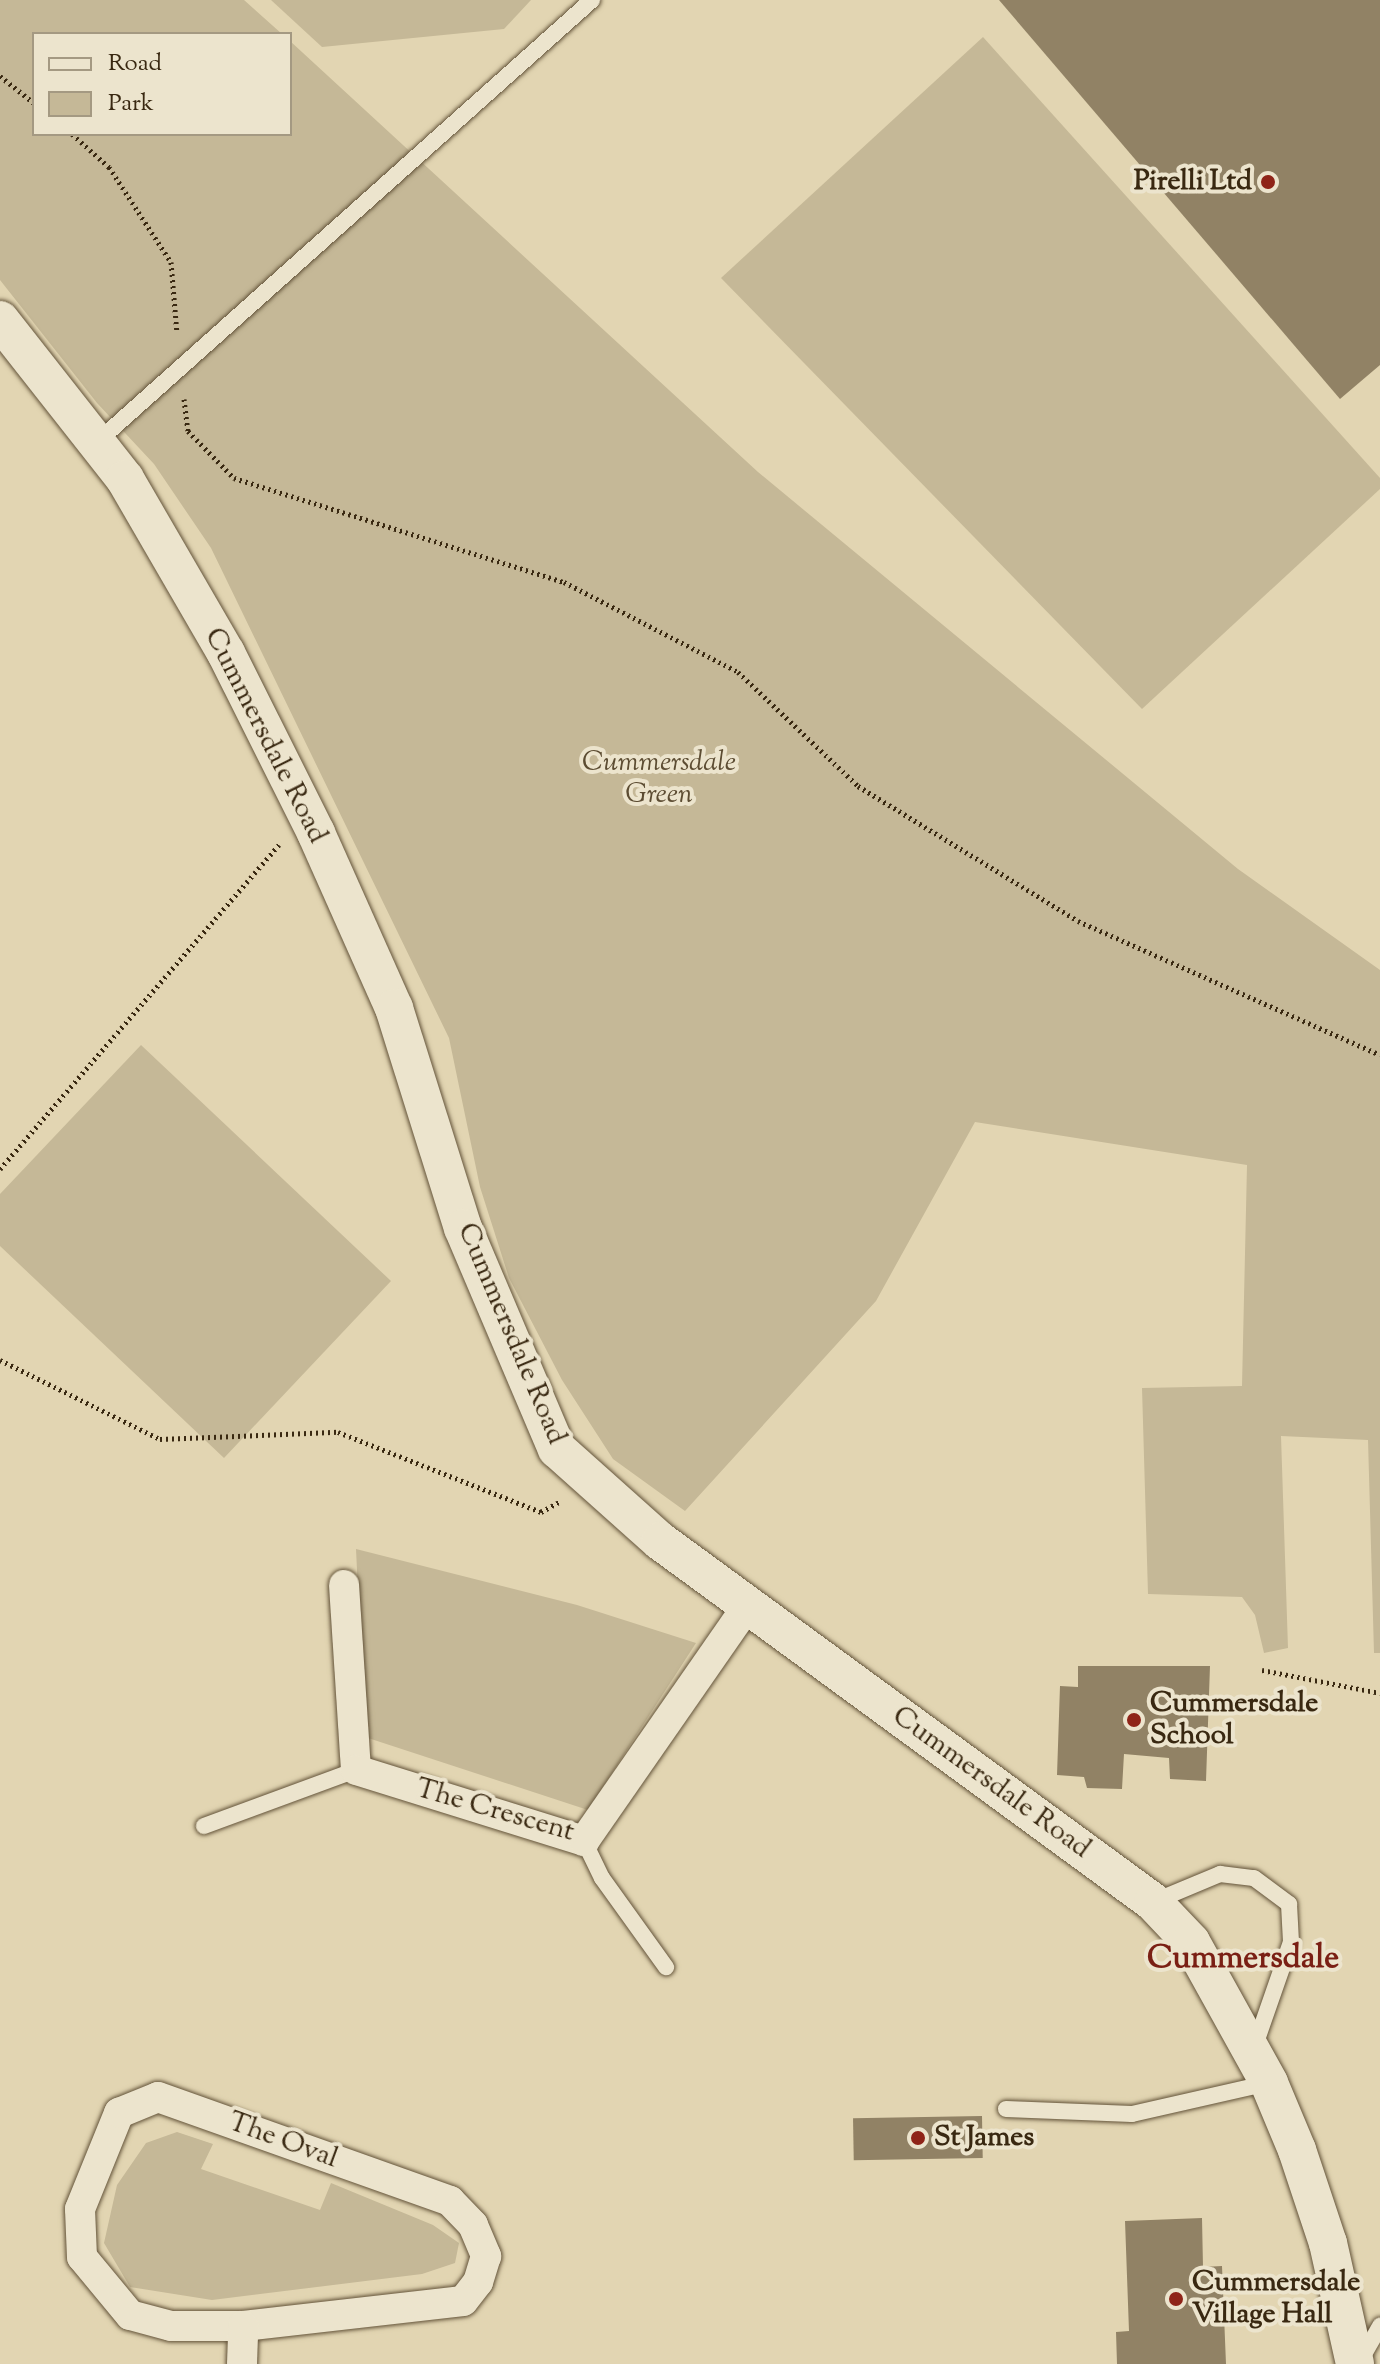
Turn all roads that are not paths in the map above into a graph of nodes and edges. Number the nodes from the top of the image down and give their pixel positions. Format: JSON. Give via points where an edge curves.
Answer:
{"nodes":[{"id":1,"x":592,"y":0,"type":"edge"},
{"id":2,"x":0,"y":320,"type":"edge"},
{"id":3,"x":96,"y":443,"type":"junction"},
{"id":4,"x":344,"y":1585,"type":"dead end"},
{"id":5,"x":748,"y":1605,"type":"junction"},
{"id":6,"x":356,"y":1770,"type":"junction"},
{"id":7,"x":204,"y":1826,"type":"dead end"},
{"id":8,"x":584,"y":1841,"type":"junction"},
{"id":9,"x":1153,"y":1902,"type":"junction"},
{"id":10,"x":666,"y":1967,"type":"dead end"},
{"id":11,"x":1260,"y":2068,"type":"junction"},
{"id":12,"x":1006,"y":2109,"type":"dead end"},
{"id":13,"x":243,"y":2326,"type":"junction"},
{"id":14,"x":1380,"y":2326,"type":"edge"},
{"id":15,"x":242,"y":2364,"type":"edge"},
{"id":16,"x":1356,"y":2364,"type":"edge"}],
"edges":[{"from":1,"to":3,"type":"lane"},
{"from":2,"to":3,"type":"street","name":"Cummersdale Road"},
{"from":3,"to":5,"type":"street","name":"Cummersdale Road","via":[[125,479],[218,640],[306,814],[394,1008],[463,1228],[557,1449],[660,1541]]},
{"from":4,"to":6,"type":"street"},
{"from":5,"to":8,"type":"street","name":"The Crescent"},
{"from":5,"to":9,"type":"street","name":"Cummersdale Road"},
{"from":6,"to":7,"type":"lane"},
{"from":6,"to":8,"type":"street","name":"The Crescent"},
{"from":8,"to":10,"type":"lane","via":[[602,1878]]},
{"from":9,"to":11,"type":"street","name":"Cummersdale Road","via":[[1191,1942]]},
{"from":9,"to":11,"type":"lane","via":[[1220,1874],[1254,1878],[1289,1904],[1291,1942]]},
{"from":11,"to":12,"type":"lane","via":[[1132,2114]]},
{"from":11,"to":16,"type":"street","name":"Cummersdale Road","via":[[1328,2243]]},
{"from":13,"to":13,"type":"street","name":"The Oval","via":[[171,2326],[130,2315],[82,2257],[80,2209],[119,2113],[158,2097],[450,2201],[473,2225],[486,2256],[478,2282],[463,2301]]},
{"from":13,"to":15,"type":"street"},
{"from":14,"to":16,"type":"lane"}]}
